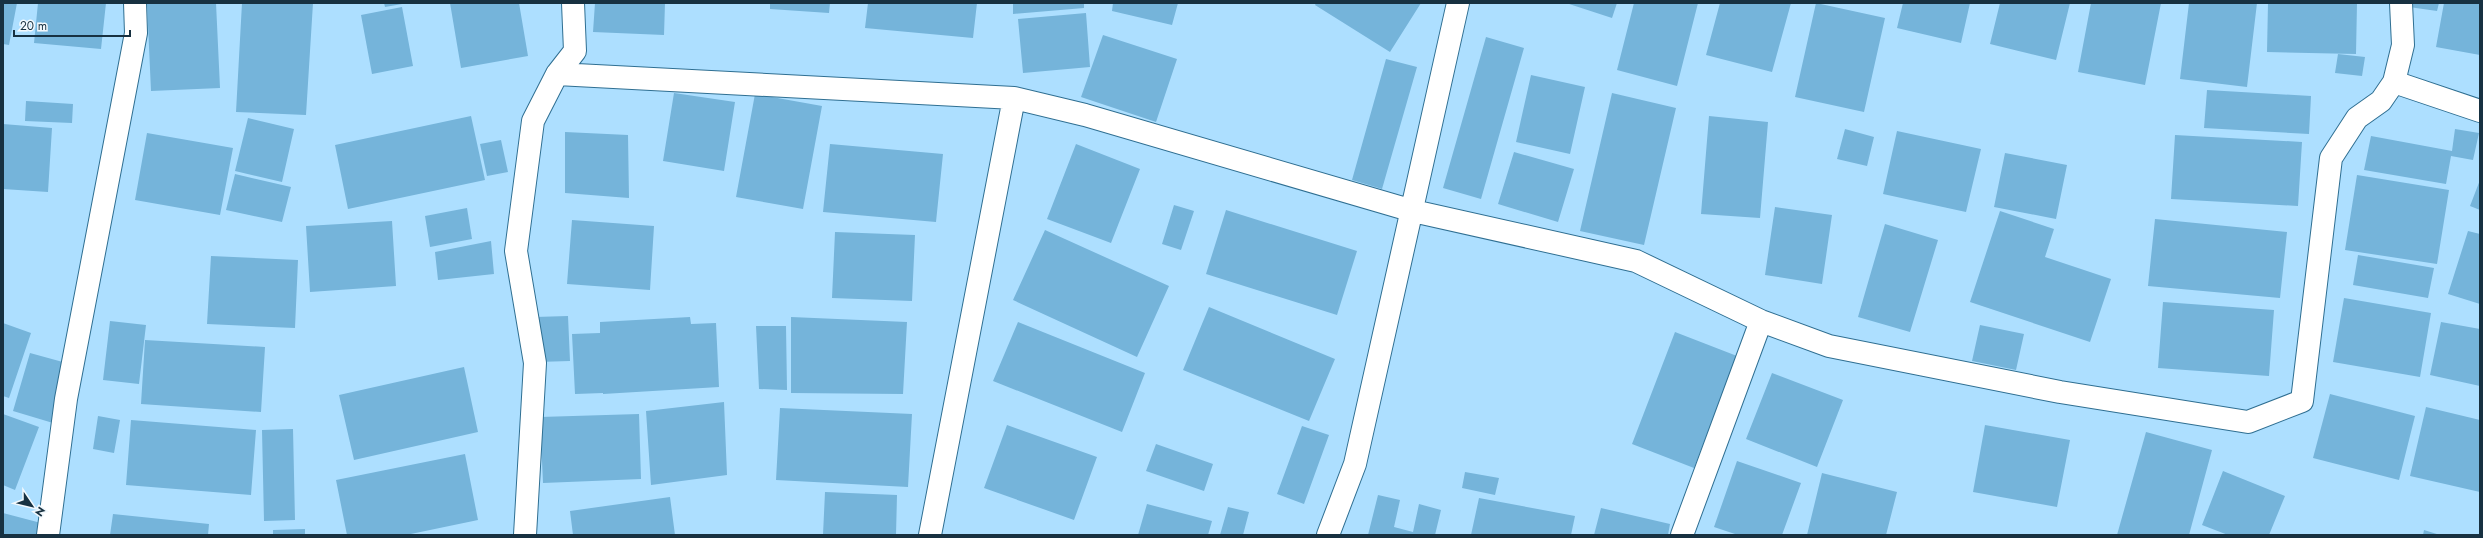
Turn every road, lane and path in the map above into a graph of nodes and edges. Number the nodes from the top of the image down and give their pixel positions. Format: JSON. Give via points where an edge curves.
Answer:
{"nodes":[{"id":1,"x":135,"y":3,"type":"edge"},
{"id":2,"x":573,"y":3,"type":"edge"},
{"id":3,"x":1458,"y":3,"type":"edge"},
{"id":4,"x":2401,"y":3,"type":"edge"},
{"id":5,"x":557,"y":74,"type":"junction"},
{"id":6,"x":2394,"y":82,"type":"junction"},
{"id":7,"x":1014,"y":98,"type":"junction"},
{"id":8,"x":2480,"y":112,"type":"edge"},
{"id":9,"x":1413,"y":211,"type":"junction"},
{"id":10,"x":1761,"y":320,"type":"junction"},
{"id":11,"x":48,"y":535,"type":"edge"},
{"id":12,"x":525,"y":535,"type":"edge"},
{"id":13,"x":930,"y":535,"type":"edge"},
{"id":14,"x":1328,"y":535,"type":"edge"},
{"id":15,"x":1682,"y":535,"type":"edge"}],
"edges":[{"from":1,"to":11,"type":"street","via":[[136,33],[66,399]]},
{"from":2,"to":5,"type":"street","via":[[575,51]]},
{"from":3,"to":9,"type":"street"},
{"from":4,"to":6,"type":"street","via":[[2402,45]]},
{"from":5,"to":7,"type":"street"},
{"from":5,"to":12,"type":"street","via":[[533,121],[516,251],[535,363]]},
{"from":6,"to":8,"type":"street"},
{"from":6,"to":10,"type":"street","via":[[2381,101],[2357,118],[2331,158],[2302,401],[2248,422],[2060,392],[1829,346]]},
{"from":7,"to":9,"type":"street","via":[[1085,115]]},
{"from":7,"to":13,"type":"street"},
{"from":9,"to":10,"type":"street","via":[[1636,261]]},
{"from":9,"to":14,"type":"street","via":[[1355,464]]},
{"from":10,"to":15,"type":"street"}]}
